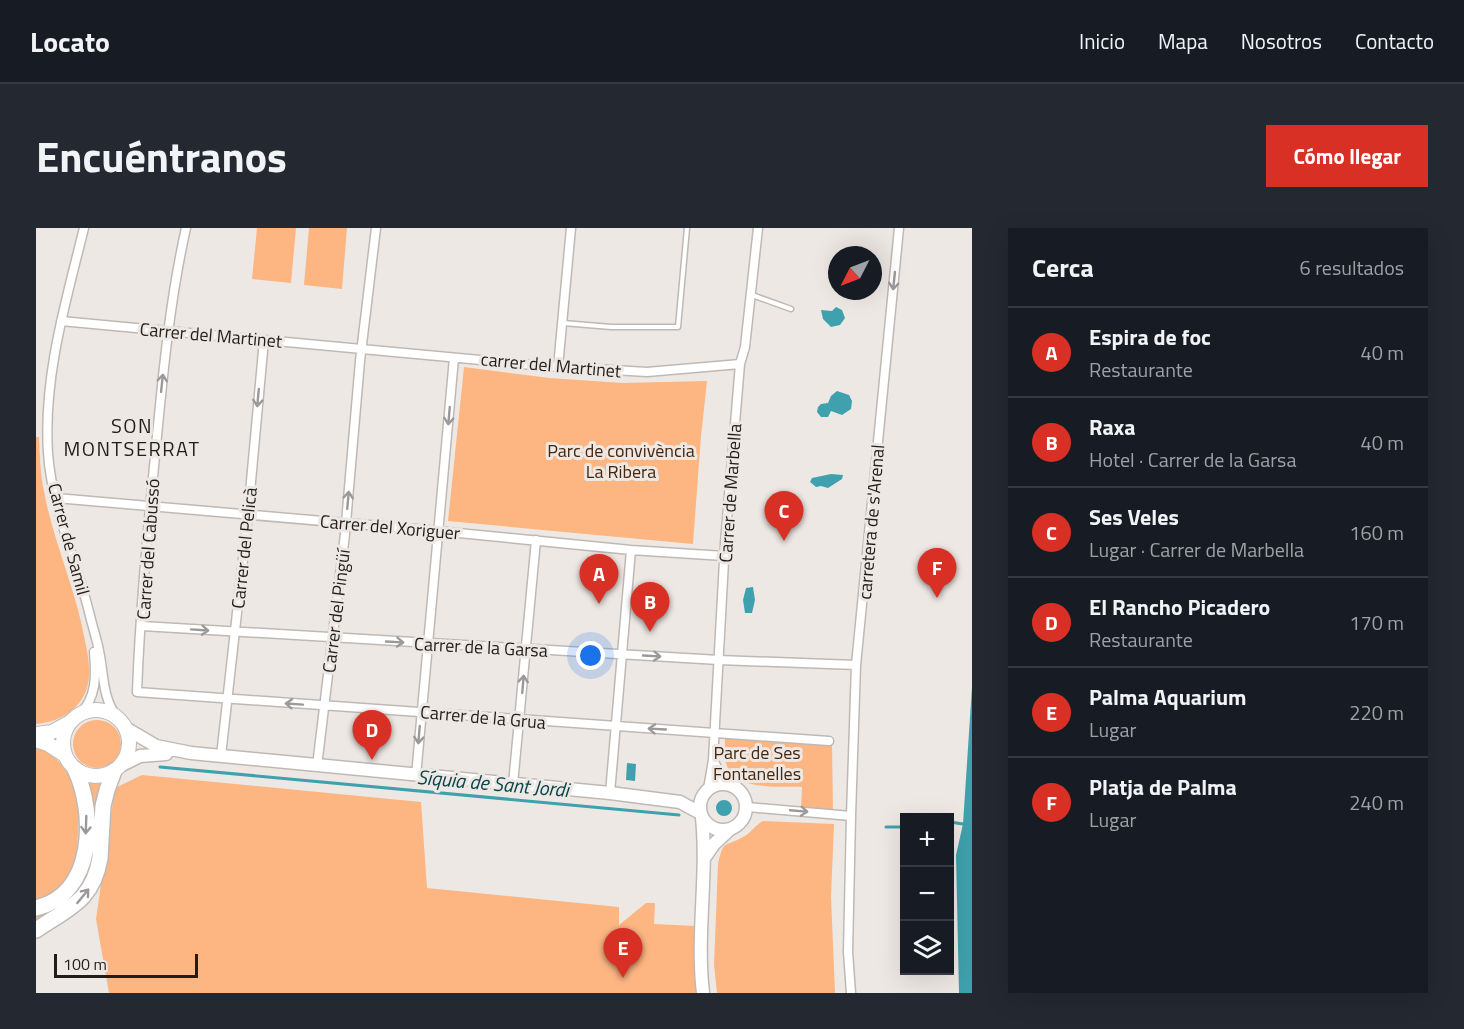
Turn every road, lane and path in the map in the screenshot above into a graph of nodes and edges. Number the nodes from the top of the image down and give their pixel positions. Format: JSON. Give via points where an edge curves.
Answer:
{"nodes":[{"id":1,"x":84,"y":228,"type":"edge"},
{"id":2,"x":186,"y":228,"type":"edge"},
{"id":3,"x":376,"y":228,"type":"edge"},
{"id":4,"x":572,"y":228,"type":"edge"},
{"id":5,"x":687,"y":228,"type":"edge"},
{"id":6,"x":758,"y":228,"type":"edge"},
{"id":7,"x":899,"y":228,"type":"edge"},
{"id":8,"x":752,"y":295,"type":"junction"},
{"id":9,"x":791,"y":309,"type":"dead end"},
{"id":10,"x":61,"y":321,"type":"junction"},
{"id":11,"x":563,"y":323,"type":"junction"},
{"id":12,"x":169,"y":331,"type":"junction"},
{"id":13,"x":264,"y":340,"type":"junction"},
{"id":14,"x":362,"y":349,"type":"junction"},
{"id":15,"x":454,"y":358,"type":"junction"},
{"id":16,"x":740,"y":364,"type":"junction"},
{"id":17,"x":558,"y":367,"type":"junction"},
{"id":18,"x":56,"y":498,"type":"junction"},
{"id":19,"x":150,"y":505,"type":"junction"},
{"id":20,"x":248,"y":514,"type":"junction"},
{"id":21,"x":346,"y":523,"type":"junction"},
{"id":22,"x":438,"y":531,"type":"junction"},
{"id":23,"x":536,"y":540,"type":"junction"},
{"id":24,"x":631,"y":550,"type":"junction"},
{"id":25,"x":724,"y":556,"type":"junction"},
{"id":26,"x":142,"y":626,"type":"junction"},
{"id":27,"x":235,"y":633,"type":"junction"},
{"id":28,"x":95,"y":637,"type":"junction"},
{"id":29,"x":333,"y":638,"type":"junction"},
{"id":30,"x":429,"y":644,"type":"junction"},
{"id":31,"x":527,"y":649,"type":"junction"},
{"id":32,"x":622,"y":654,"type":"junction"},
{"id":33,"x":719,"y":660,"type":"junction"},
{"id":34,"x":856,"y":665,"type":"junction"},
{"id":35,"x":137,"y":692,"type":"joint"},
{"id":36,"x":227,"y":699,"type":"junction"},
{"id":37,"x":325,"y":706,"type":"junction"},
{"id":38,"x":421,"y":712,"type":"junction"},
{"id":39,"x":117,"y":717,"type":"junction"},
{"id":40,"x":74,"y":719,"type":"junction"},
{"id":41,"x":520,"y":720,"type":"junction"},
{"id":42,"x":615,"y":726,"type":"junction"},
{"id":43,"x":126,"y":729,"type":"junction"},
{"id":44,"x":715,"y":732,"type":"junction"},
{"id":45,"x":36,"y":734,"type":"edge"},
{"id":46,"x":36,"y":740,"type":"edge"},
{"id":47,"x":829,"y":741,"type":"dead end"},
{"id":48,"x":191,"y":753,"type":"junction"},
{"id":49,"x":65,"y":755,"type":"junction"},
{"id":50,"x":221,"y":756,"type":"junction"},
{"id":51,"x":713,"y":760,"type":"junction"},
{"id":52,"x":316,"y":766,"type":"junction"},
{"id":53,"x":118,"y":768,"type":"junction"},
{"id":54,"x":75,"y":769,"type":"junction"},
{"id":55,"x":416,"y":776,"type":"junction"},
{"id":56,"x":513,"y":784,"type":"junction"},
{"id":57,"x":731,"y":785,"type":"junction"},
{"id":58,"x":706,"y":790,"type":"junction"},
{"id":59,"x":610,"y":792,"type":"junction"},
{"id":60,"x":680,"y":802,"type":"junction"},
{"id":61,"x":747,"y":807,"type":"junction"},
{"id":62,"x":701,"y":815,"type":"junction"},
{"id":63,"x":850,"y":816,"type":"junction"},
{"id":64,"x":729,"y":830,"type":"junction"},
{"id":65,"x":705,"y":857,"type":"junction"},
{"id":66,"x":36,"y":908,"type":"edge"},
{"id":67,"x":36,"y":930,"type":"edge"},
{"id":68,"x":703,"y":993,"type":"edge"},
{"id":69,"x":851,"y":993,"type":"edge"}],
"edges":[{"from":1,"to":10,"type":"street","name":"Carrer de Samil"},
{"from":2,"to":12,"type":"street","name":"Carrer del Cabussó"},
{"from":3,"to":14,"type":"street","name":"Carrer del Pingüí"},
{"from":4,"to":11,"type":"street"},
{"from":5,"to":11,"type":"lane","via":[[678,327]]},
{"from":6,"to":8,"type":"street","name":"Carrer de Marbella"},
{"from":7,"to":34,"type":"street","name":"carretera de s'Arenal","one_way":true},
{"from":8,"to":9,"type":"lane"},
{"from":8,"to":16,"type":"street","name":"Carrer de Marbella"},
{"from":10,"to":12,"type":"street","name":"Carrer del Martinet"},
{"from":10,"to":18,"type":"street","name":"Carrer de Samil","via":[[50,388],[48,453]]},
{"from":11,"to":17,"type":"street"},
{"from":12,"to":13,"type":"street","name":"Carrer del Martinet"},
{"from":19,"to":12,"type":"street","name":"Carrer del Cabussó","one_way":true},
{"from":13,"to":14,"type":"street","name":"Carrer del Martinet"},
{"from":13,"to":20,"type":"street","name":"Carrer del Pelicà","one_way":true},
{"from":14,"to":15,"type":"street","name":"carrer del Martinet"},
{"from":21,"to":14,"type":"street","name":"Carrer del Pingüí","one_way":true},
{"from":15,"to":17,"type":"street","name":"carrer del Martinet"},
{"from":15,"to":22,"type":"street","one_way":true},
{"from":16,"to":17,"type":"street","name":"carrer del Martinet","via":[[646,372]]},
{"from":16,"to":25,"type":"street","name":"Carrer de Marbella"},
{"from":18,"to":19,"type":"street","name":"Carrer del Xoriguer"},
{"from":18,"to":28,"type":"street","name":"Carrer de Samil"},
{"from":19,"to":20,"type":"street","name":"Carrer del Xoriguer"},
{"from":19,"to":26,"type":"street","name":"Carrer del Cabussó"},
{"from":20,"to":21,"type":"street","name":"Carrer del Xoriguer"},
{"from":20,"to":27,"type":"street","name":"Carrer del Pelicà"},
{"from":21,"to":22,"type":"street","name":"Carrer del Xoriguer"},
{"from":21,"to":29,"type":"street","name":"Carrer del Pingüí"},
{"from":22,"to":23,"type":"street","name":"Carrer del Xoriguer"},
{"from":22,"to":30,"type":"street"},
{"from":23,"to":24,"type":"street","name":"Carrer del Xoriguer"},
{"from":23,"to":31,"type":"street"},
{"from":24,"to":25,"type":"street","name":"Carrer del Xoriguer"},
{"from":24,"to":32,"type":"street"},
{"from":25,"to":33,"type":"street","name":"Carrer de Marbella"},
{"from":26,"to":27,"type":"street","name":"Carrer de la Garsa","one_way":true},
{"from":26,"to":35,"type":"street","name":"Carrer del Cabussó"},
{"from":27,"to":29,"type":"street","name":"Carrer de la Garsa"},
{"from":27,"to":36,"type":"street","name":"Carrer del Pelicà"},
{"from":28,"to":39,"type":"street","name":"Carrer de Samil","via":[[105,692]]},
{"from":28,"to":40,"type":"street","name":"Carrer de Samil","via":[[93,692],[88,705]]},
{"from":29,"to":30,"type":"street","name":"Carrer de la Garsa","one_way":true},
{"from":29,"to":37,"type":"street","name":"Carrer del Pingüí"},
{"from":30,"to":31,"type":"street","name":"Carrer de la Garsa"},
{"from":30,"to":38,"type":"street"},
{"from":31,"to":32,"type":"street","name":"Carrer de la Garsa"},
{"from":41,"to":31,"type":"street","one_way":true},
{"from":32,"to":33,"type":"street","name":"Carrer de la Garsa","one_way":true},
{"from":32,"to":42,"type":"street"},
{"from":33,"to":34,"type":"street","name":"Carrer de la Garsa"},
{"from":33,"to":44,"type":"street","name":"Carrer de Marbella"},
{"from":34,"to":63,"type":"street","name":"carretera de s'Arenal"},
{"from":35,"to":36,"type":"street","name":"Carrer de la Grua"},
{"from":37,"to":36,"type":"street","name":"Carrer de la Grua","one_way":true},
{"from":36,"to":50,"type":"street","name":"Carrer del Pelicà"},
{"from":37,"to":38,"type":"street","name":"Carrer de la Grua"},
{"from":37,"to":52,"type":"street","name":"Carrer del Pingüí"},
{"from":38,"to":41,"type":"street","name":"Carrer de la Grua"},
{"from":38,"to":55,"type":"street","one_way":true},
{"from":39,"to":40,"type":"main road","via":[[95,710]]},
{"from":39,"to":43,"type":"main road"},
{"from":40,"to":45,"type":"main road","via":[[52,732]]},
{"from":40,"to":49,"type":"main road","via":[[63,738]]},
{"from":41,"to":42,"type":"street","name":"Carrer de la Grua"},
{"from":41,"to":56,"type":"street"},
{"from":44,"to":42,"type":"street","name":"Carrer de la Grua","one_way":true},
{"from":42,"to":59,"type":"street"},
{"from":43,"to":48,"type":"street","via":[[156,746]]},
{"from":43,"to":53,"type":"main road","via":[[128,755]]},
{"from":44,"to":47,"type":"street","name":"Carrer de la Grua"},
{"from":44,"to":51,"type":"street","name":"Carrer de Marbella"},
{"from":46,"to":49,"type":"main road"},
{"from":48,"to":50,"type":"street"},
{"from":48,"to":53,"type":"street","via":[[148,754]]},
{"from":49,"to":54,"type":"main road"},
{"from":50,"to":52,"type":"street"},
{"from":51,"to":57,"type":"street"},
{"from":51,"to":58,"type":"street","name":"Carrer de Marbella"},
{"from":52,"to":55,"type":"street"},
{"from":53,"to":54,"type":"main road","via":[[94,776]]},
{"from":67,"to":53,"type":"highway","one_way":true,"via":[[70,910],[90,887],[100,858],[104,798]]},
{"from":54,"to":66,"type":"highway","one_way":true,"via":[[86,805],[84,860],[66,892]]},
{"from":55,"to":56,"type":"street"},
{"from":56,"to":59,"type":"street"},
{"from":57,"to":58,"type":"street"},
{"from":57,"to":61,"type":"street","via":[[744,797]]},
{"from":58,"to":60,"type":"street"},
{"from":58,"to":62,"type":"street","via":[[700,802]]},
{"from":59,"to":60,"type":"street"},
{"from":60,"to":62,"type":"street"},
{"from":61,"to":63,"type":"street","one_way":true},
{"from":61,"to":64,"type":"street","via":[[742,821]]},
{"from":62,"to":64,"type":"street","via":[[707,825]]},
{"from":62,"to":65,"type":"street"},
{"from":63,"to":69,"type":"street","name":"carretera de s'Arenal"},
{"from":64,"to":65,"type":"street"},
{"from":65,"to":68,"type":"street","via":[[700,938]]}]}
